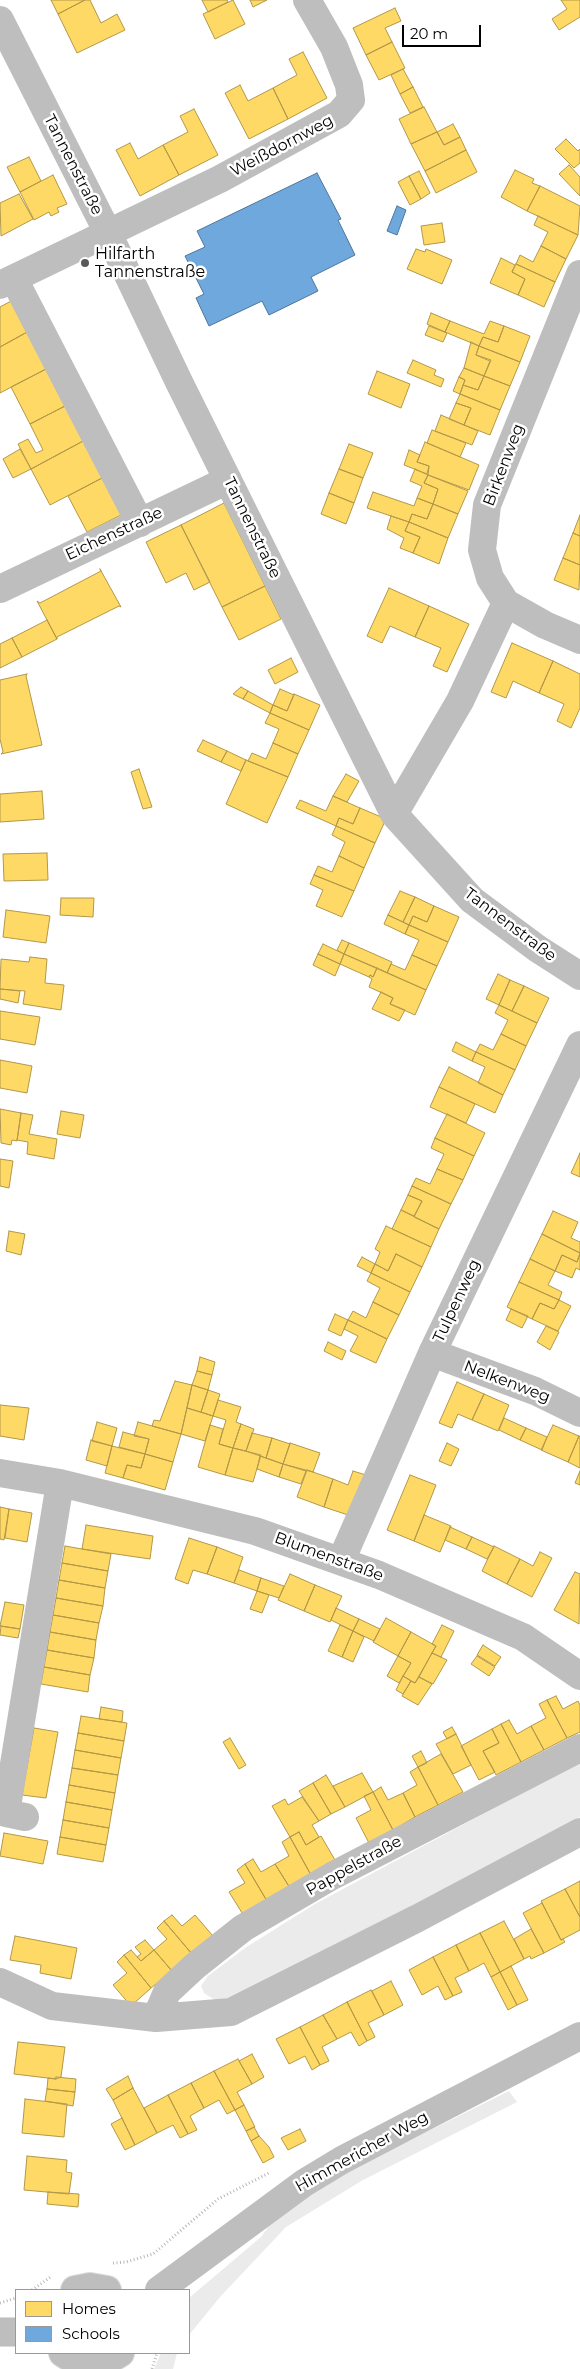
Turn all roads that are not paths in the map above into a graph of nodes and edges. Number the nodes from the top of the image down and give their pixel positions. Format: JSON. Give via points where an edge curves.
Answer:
{"nodes":[{"id":1,"x":307,"y":0,"type":"edge"},
{"id":2,"x":0,"y":20,"type":"edge"},
{"id":3,"x":108,"y":233,"type":"junction"},
{"id":4,"x":580,"y":274,"type":"edge"},
{"id":5,"x":7,"y":282,"type":"edge"},
{"id":6,"x":228,"y":480,"type":"junction"},
{"id":7,"x":140,"y":523,"type":"junction"},
{"id":8,"x":0,"y":589,"type":"edge"},
{"id":9,"x":506,"y":603,"type":"junction"},
{"id":10,"x":580,"y":640,"type":"edge"},
{"id":11,"x":394,"y":814,"type":"junction"},
{"id":12,"x":580,"y":976,"type":"edge"},
{"id":13,"x":580,"y":1045,"type":"edge"},
{"id":14,"x":432,"y":1353,"type":"junction"},
{"id":15,"x":580,"y":1413,"type":"edge"},
{"id":16,"x":0,"y":1472,"type":"edge"},
{"id":17,"x":60,"y":1484,"type":"junction"},
{"id":18,"x":341,"y":1561,"type":"junction"},
{"id":19,"x":580,"y":1676,"type":"edge"},
{"id":20,"x":580,"y":1748,"type":"edge"},
{"id":21,"x":25,"y":1817,"type":"dead end"},
{"id":22,"x":580,"y":1832,"type":"edge"},
{"id":23,"x":0,"y":1982,"type":"edge"},
{"id":24,"x":156,"y":2018,"type":"junction"},
{"id":25,"x":580,"y":2036,"type":"edge"},
{"id":26,"x":80,"y":2289,"type":"edge"},
{"id":27,"x":101,"y":2289,"type":"edge"},
{"id":28,"x":159,"y":2289,"type":"edge"},
{"id":29,"x":0,"y":2332,"type":"edge"},
{"id":30,"x":15,"y":2332,"type":"edge"},
{"id":31,"x":65,"y":2354,"type":"edge"},
{"id":32,"x":111,"y":2361,"type":"edge"}],
"edges":[{"from":1,"to":3,"type":"street","name":"Weißdornweg","via":[[334,48],[349,85],[351,100],[339,114],[220,179]]},
{"from":2,"to":3,"type":"street","name":"Tannenstraße"},
{"from":3,"to":5,"type":"street"},
{"from":3,"to":6,"type":"street","name":"Tannenstraße"},
{"from":4,"to":9,"type":"street","name":"Birkenweg","via":[[487,505],[482,550],[490,578]]},
{"from":5,"to":7,"type":"street"},
{"from":6,"to":7,"type":"street","name":"Eichenstraße"},
{"from":6,"to":11,"type":"street","name":"Tannenstraße"},
{"from":7,"to":8,"type":"street","name":"Eichenstraße"},
{"from":9,"to":10,"type":"street"},
{"from":9,"to":11,"type":"street","via":[[460,701]]},
{"from":11,"to":12,"type":"street","name":"Tannenstraße","via":[[472,900]]},
{"from":13,"to":14,"type":"street","name":"Tulpenweg"},
{"from":14,"to":15,"type":"street","name":"Nelkenweg","via":[[535,1392]]},
{"from":14,"to":18,"type":"street","name":"Tulpenweg"},
{"from":16,"to":17,"type":"street","name":"Blumenstraße"},
{"from":17,"to":18,"type":"street","name":"Blumenstraße","via":[[255,1531]]},
{"from":17,"to":21,"type":"street","via":[[6,1813]]},
{"from":18,"to":19,"type":"street","name":"Blumenstraße","via":[[523,1637]]},
{"from":20,"to":24,"type":"street","name":"Pappelstraße","via":[[332,1876],[243,1928],[166,1992]]},
{"from":22,"to":24,"type":"street","via":[[231,2012]]},
{"from":23,"to":24,"type":"street","via":[[52,2006]]},
{"from":25,"to":28,"type":"street","name":"Himmericher Weg","via":[[342,2160],[304,2183]]},
{"from":26,"to":27,"type":"street"},
{"from":29,"to":30,"type":"street"},
{"from":31,"to":32,"type":"street","via":[[79,2363],[92,2365]]}]}
